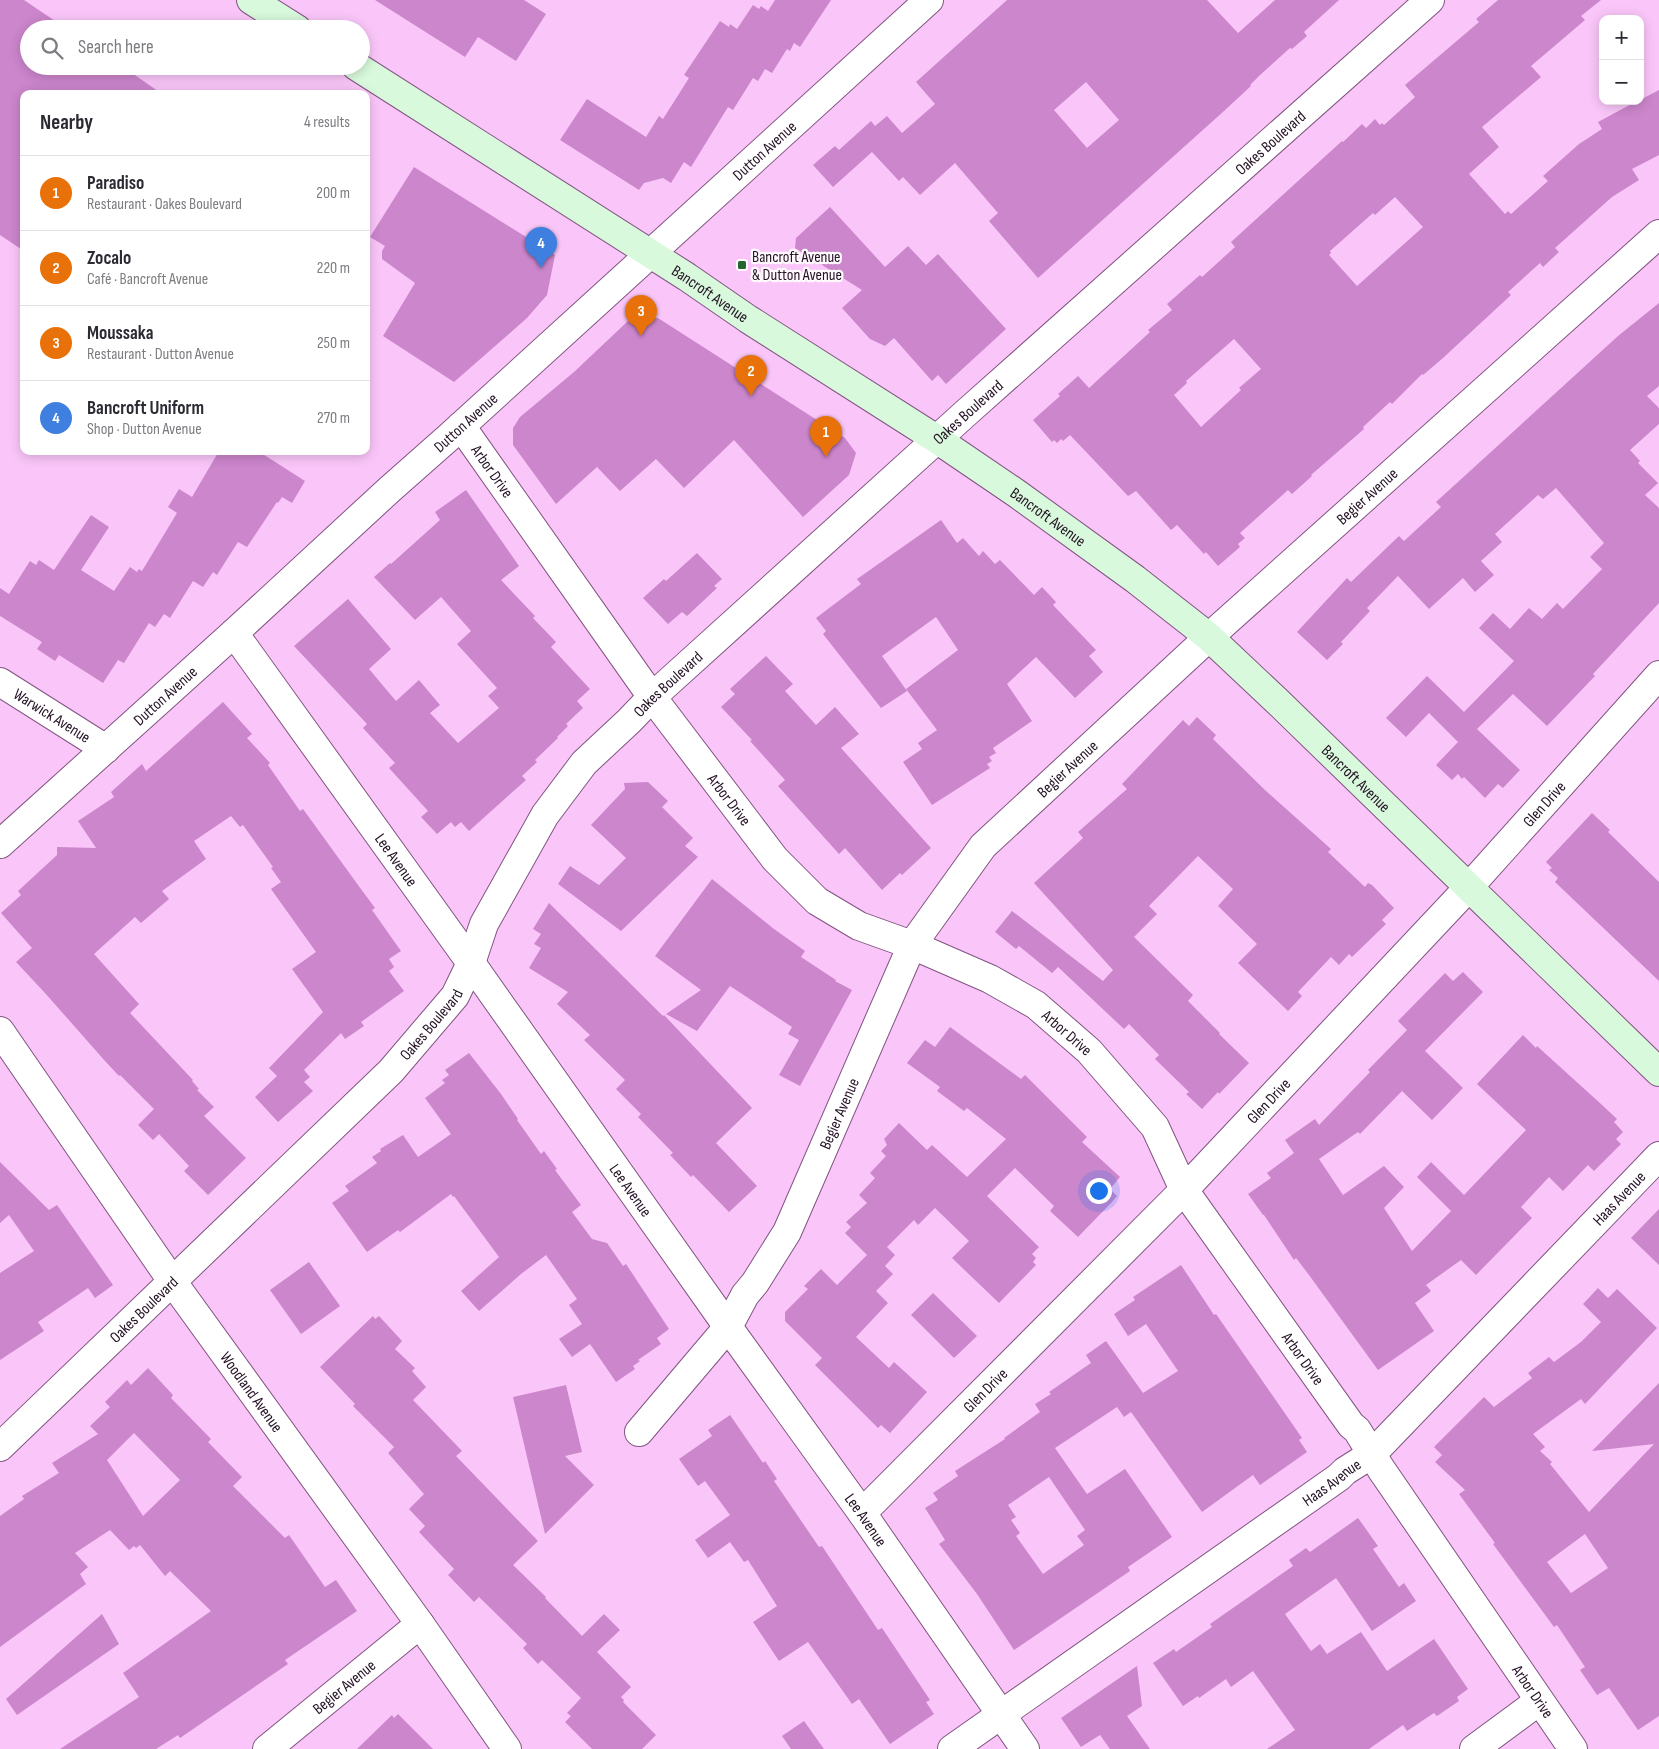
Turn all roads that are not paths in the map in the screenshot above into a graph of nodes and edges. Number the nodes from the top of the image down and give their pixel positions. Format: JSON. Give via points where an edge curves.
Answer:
{"nodes":[{"id":1,"x":251,"y":0,"type":"edge"},
{"id":2,"x":929,"y":0,"type":"edge"},
{"id":3,"x":1430,"y":0,"type":"edge"},
{"id":4,"x":283,"y":20,"type":"edge"},
{"id":5,"x":370,"y":75,"type":"edge"},
{"id":6,"x":1659,"y":234,"type":"edge"},
{"id":7,"x":650,"y":253,"type":"junction"},
{"id":8,"x":461,"y":426,"type":"junction"},
{"id":9,"x":938,"y":440,"type":"junction"},
{"id":10,"x":234,"y":633,"type":"junction"},
{"id":11,"x":1209,"y":637,"type":"junction"},
{"id":12,"x":1659,"y":675,"type":"edge"},
{"id":13,"x":0,"y":682,"type":"edge"},
{"id":14,"x":652,"y":696,"type":"junction"},
{"id":15,"x":106,"y":749,"type":"junction"},
{"id":16,"x":0,"y":844,"type":"edge"},
{"id":17,"x":1469,"y":887,"type":"junction"},
{"id":18,"x":912,"y":945,"type":"junction"},
{"id":19,"x":471,"y":963,"type":"junction"},
{"id":20,"x":0,"y":1031,"type":"edge"},
{"id":21,"x":1659,"y":1072,"type":"edge"},
{"id":22,"x":1659,"y":1156,"type":"edge"},
{"id":23,"x":1184,"y":1190,"type":"junction"},
{"id":24,"x":172,"y":1281,"type":"junction"},
{"id":25,"x":728,"y":1327,"type":"junction"},
{"id":26,"x":639,"y":1432,"type":"dead end"},
{"id":27,"x":0,"y":1447,"type":"edge"},
{"id":28,"x":1372,"y":1454,"type":"junction"},
{"id":29,"x":862,"y":1513,"type":"junction"},
{"id":30,"x":420,"y":1624,"type":"junction"},
{"id":31,"x":1539,"y":1701,"type":"junction"},
{"id":32,"x":1001,"y":1714,"type":"junction"},
{"id":33,"x":267,"y":1749,"type":"edge"},
{"id":34,"x":507,"y":1749,"type":"edge"},
{"id":35,"x":952,"y":1749,"type":"edge"},
{"id":36,"x":1026,"y":1749,"type":"edge"},
{"id":37,"x":1474,"y":1749,"type":"edge"},
{"id":38,"x":1573,"y":1749,"type":"edge"}],
"edges":[{"from":1,"to":4,"type":"main road"},
{"from":2,"to":7,"type":"street","name":"Dutton Avenue"},
{"from":3,"to":9,"type":"street","name":"Oakes Boulevard"},
{"from":5,"to":7,"type":"main road","name":"Bancroft Avenue"},
{"from":6,"to":11,"type":"street","name":"Begier Avenue"},
{"from":7,"to":8,"type":"street","name":"Dutton Avenue"},
{"from":7,"to":9,"type":"main road","name":"Bancroft Avenue"},
{"from":8,"to":10,"type":"street","name":"Dutton Avenue"},
{"from":8,"to":14,"type":"street","name":"Arbor Drive"},
{"from":9,"to":11,"type":"main road","name":"Bancroft Avenue","via":[[1127,573]]},
{"from":9,"to":14,"type":"street","name":"Oakes Boulevard"},
{"from":10,"to":15,"type":"street","name":"Dutton Avenue"},
{"from":10,"to":19,"type":"street","name":"Lee Avenue"},
{"from":11,"to":17,"type":"main road","name":"Bancroft Avenue"},
{"from":11,"to":18,"type":"street","name":"Begier Avenue","via":[[983,846]]},
{"from":12,"to":17,"type":"street","name":"Glen Drive"},
{"from":13,"to":15,"type":"street","name":"Warwick Avenue"},
{"from":14,"to":18,"type":"street","name":"Arbor Drive","via":[[775,859],[817,901],[859,926]]},
{"from":14,"to":19,"type":"street","name":"Oakes Boulevard","via":[[584,763],[545,815],[484,924]]},
{"from":15,"to":16,"type":"street","name":"Dutton Avenue"},
{"from":17,"to":21,"type":"main road","name":"Bancroft Avenue"},
{"from":17,"to":23,"type":"street","name":"Glen Drive"},
{"from":18,"to":23,"type":"street","name":"Arbor Drive","via":[[990,979],[1036,1005],[1089,1051],[1155,1127]]},
{"from":18,"to":25,"type":"street","name":"Begier Avenue","via":[[787,1232]]},
{"from":19,"to":24,"type":"street","name":"Oakes Boulevard","via":[[456,996],[391,1071]]},
{"from":19,"to":25,"type":"street","name":"Lee Avenue"},
{"from":20,"to":24,"type":"street","name":"Woodland Avenue"},
{"from":22,"to":28,"type":"street","name":"Haas Avenue"},
{"from":23,"to":28,"type":"street","name":"Arbor Drive"},
{"from":23,"to":29,"type":"street","name":"Glen Drive"},
{"from":24,"to":27,"type":"street","name":"Oakes Boulevard"},
{"from":24,"to":30,"type":"street","name":"Woodland Avenue"},
{"from":25,"to":26,"type":"street","name":"Begier Avenue"},
{"from":25,"to":29,"type":"street","name":"Lee Avenue"},
{"from":28,"to":31,"type":"street","name":"Arbor Drive"},
{"from":28,"to":32,"type":"street","name":"Haas Avenue"},
{"from":29,"to":32,"type":"street","name":"Lee Avenue"},
{"from":30,"to":33,"type":"street","name":"Begier Avenue"},
{"from":30,"to":34,"type":"street","name":"Woodland Avenue"},
{"from":31,"to":37,"type":"street"},
{"from":31,"to":38,"type":"street","name":"Arbor Drive"},
{"from":32,"to":35,"type":"street","name":"Haas Avenue"},
{"from":32,"to":36,"type":"street","name":"Lee Avenue"}]}
